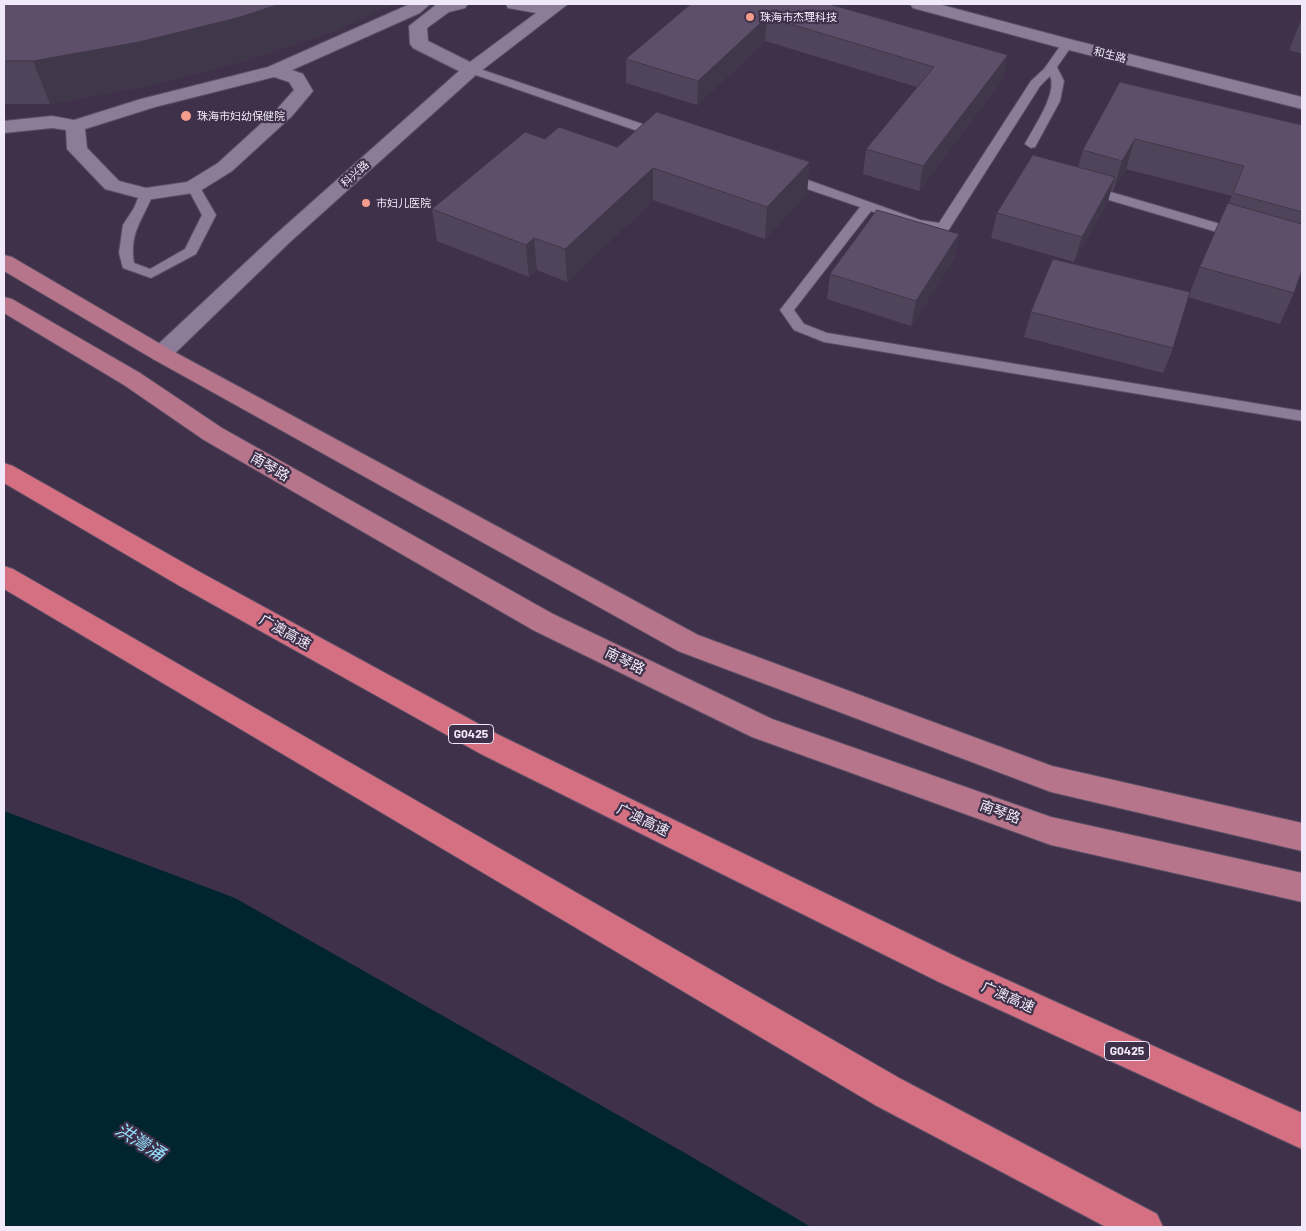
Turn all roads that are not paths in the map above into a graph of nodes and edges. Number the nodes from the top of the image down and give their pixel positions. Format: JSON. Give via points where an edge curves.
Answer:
{"nodes":[{"id":1,"x":421,"y":4,"type":"edge"},
{"id":2,"x":459,"y":4,"type":"edge"},
{"id":3,"x":514,"y":4,"type":"edge"},
{"id":4,"x":919,"y":4,"type":"edge"},
{"id":5,"x":555,"y":7,"type":"edge"},
{"id":6,"x":1067,"y":44,"type":"junction"},
{"id":7,"x":1051,"y":67,"type":"junction"},
{"id":8,"x":471,"y":70,"type":"junction"},
{"id":9,"x":275,"y":71,"type":"junction"},
{"id":10,"x":1302,"y":103,"type":"edge"},
{"id":11,"x":4,"y":126,"type":"edge"},
{"id":12,"x":75,"y":126,"type":"junction"},
{"id":13,"x":679,"y":141,"type":"edge"},
{"id":14,"x":1030,"y":144,"type":"dead end"},
{"id":15,"x":774,"y":173,"type":"edge"},
{"id":16,"x":1073,"y":185,"type":"edge"},
{"id":17,"x":193,"y":186,"type":"junction"},
{"id":18,"x":146,"y":194,"type":"junction"},
{"id":19,"x":868,"y":205,"type":"junction"},
{"id":20,"x":1254,"y":238,"type":"edge"},
{"id":21,"x":4,"y":262,"type":"edge"},
{"id":22,"x":4,"y":304,"type":"edge"},
{"id":23,"x":161,"y":354,"type":"junction"},
{"id":24,"x":132,"y":379,"type":"junction"},
{"id":25,"x":1302,"y":416,"type":"edge"},
{"id":26,"x":4,"y":472,"type":"edge"},
{"id":27,"x":4,"y":576,"type":"edge"},
{"id":28,"x":1302,"y":837,"type":"edge"},
{"id":29,"x":1302,"y":888,"type":"edge"},
{"id":30,"x":1302,"y":1131,"type":"edge"},
{"id":31,"x":1144,"y":1227,"type":"edge"}],
"edges":[{"from":1,"to":9,"type":"street"},
{"from":2,"to":8,"type":"street","via":[[442,8],[418,26],[419,44]]},
{"from":3,"to":5,"type":"street"},
{"from":4,"to":6,"type":"street","name":"和生路"},
{"from":5,"to":8,"type":"street","name":"科兴路"},
{"from":6,"to":7,"type":"lane"},
{"from":6,"to":10,"type":"street","name":"和生路"},
{"from":7,"to":14,"type":"lane","via":[[1058,81],[1054,101]]},
{"from":7,"to":19,"type":"lane","via":[[1034,84],[943,228],[917,224]]},
{"from":8,"to":13,"type":"lane"},
{"from":8,"to":23,"type":"street","name":"科兴路"},
{"from":9,"to":12,"type":"street","via":[[148,103]]},
{"from":9,"to":17,"type":"street","via":[[296,78],[304,91],[286,112],[225,167]]},
{"from":11,"to":12,"type":"street","via":[[52,122]]},
{"from":12,"to":18,"type":"street","via":[[77,149],[112,185]]},
{"from":15,"to":19,"type":"lane"},
{"from":16,"to":20,"type":"lane"},
{"from":17,"to":18,"type":"street"},
{"from":17,"to":18,"type":"lane","via":[[209,215],[191,251],[151,274],[128,265],[126,252],[130,225]]},
{"from":19,"to":25,"type":"lane","via":[[787,310],[799,327],[824,337]]},
{"from":21,"to":23,"type":"main road"},
{"from":22,"to":24,"type":"main road","name":"南琴路"},
{"from":23,"to":24,"type":"main road"},
{"from":23,"to":28,"type":"main road","via":[[688,643],[1051,779]]},
{"from":24,"to":29,"type":"main road","name":"南琴路","via":[[212,434],[543,622],[762,728],[1051,831]]},
{"from":26,"to":30,"type":"highway","name":"广澳高速","number":"G0425","via":[[489,744],[951,971]]},
{"from":27,"to":31,"type":"highway","via":[[888,1092]]}]}
